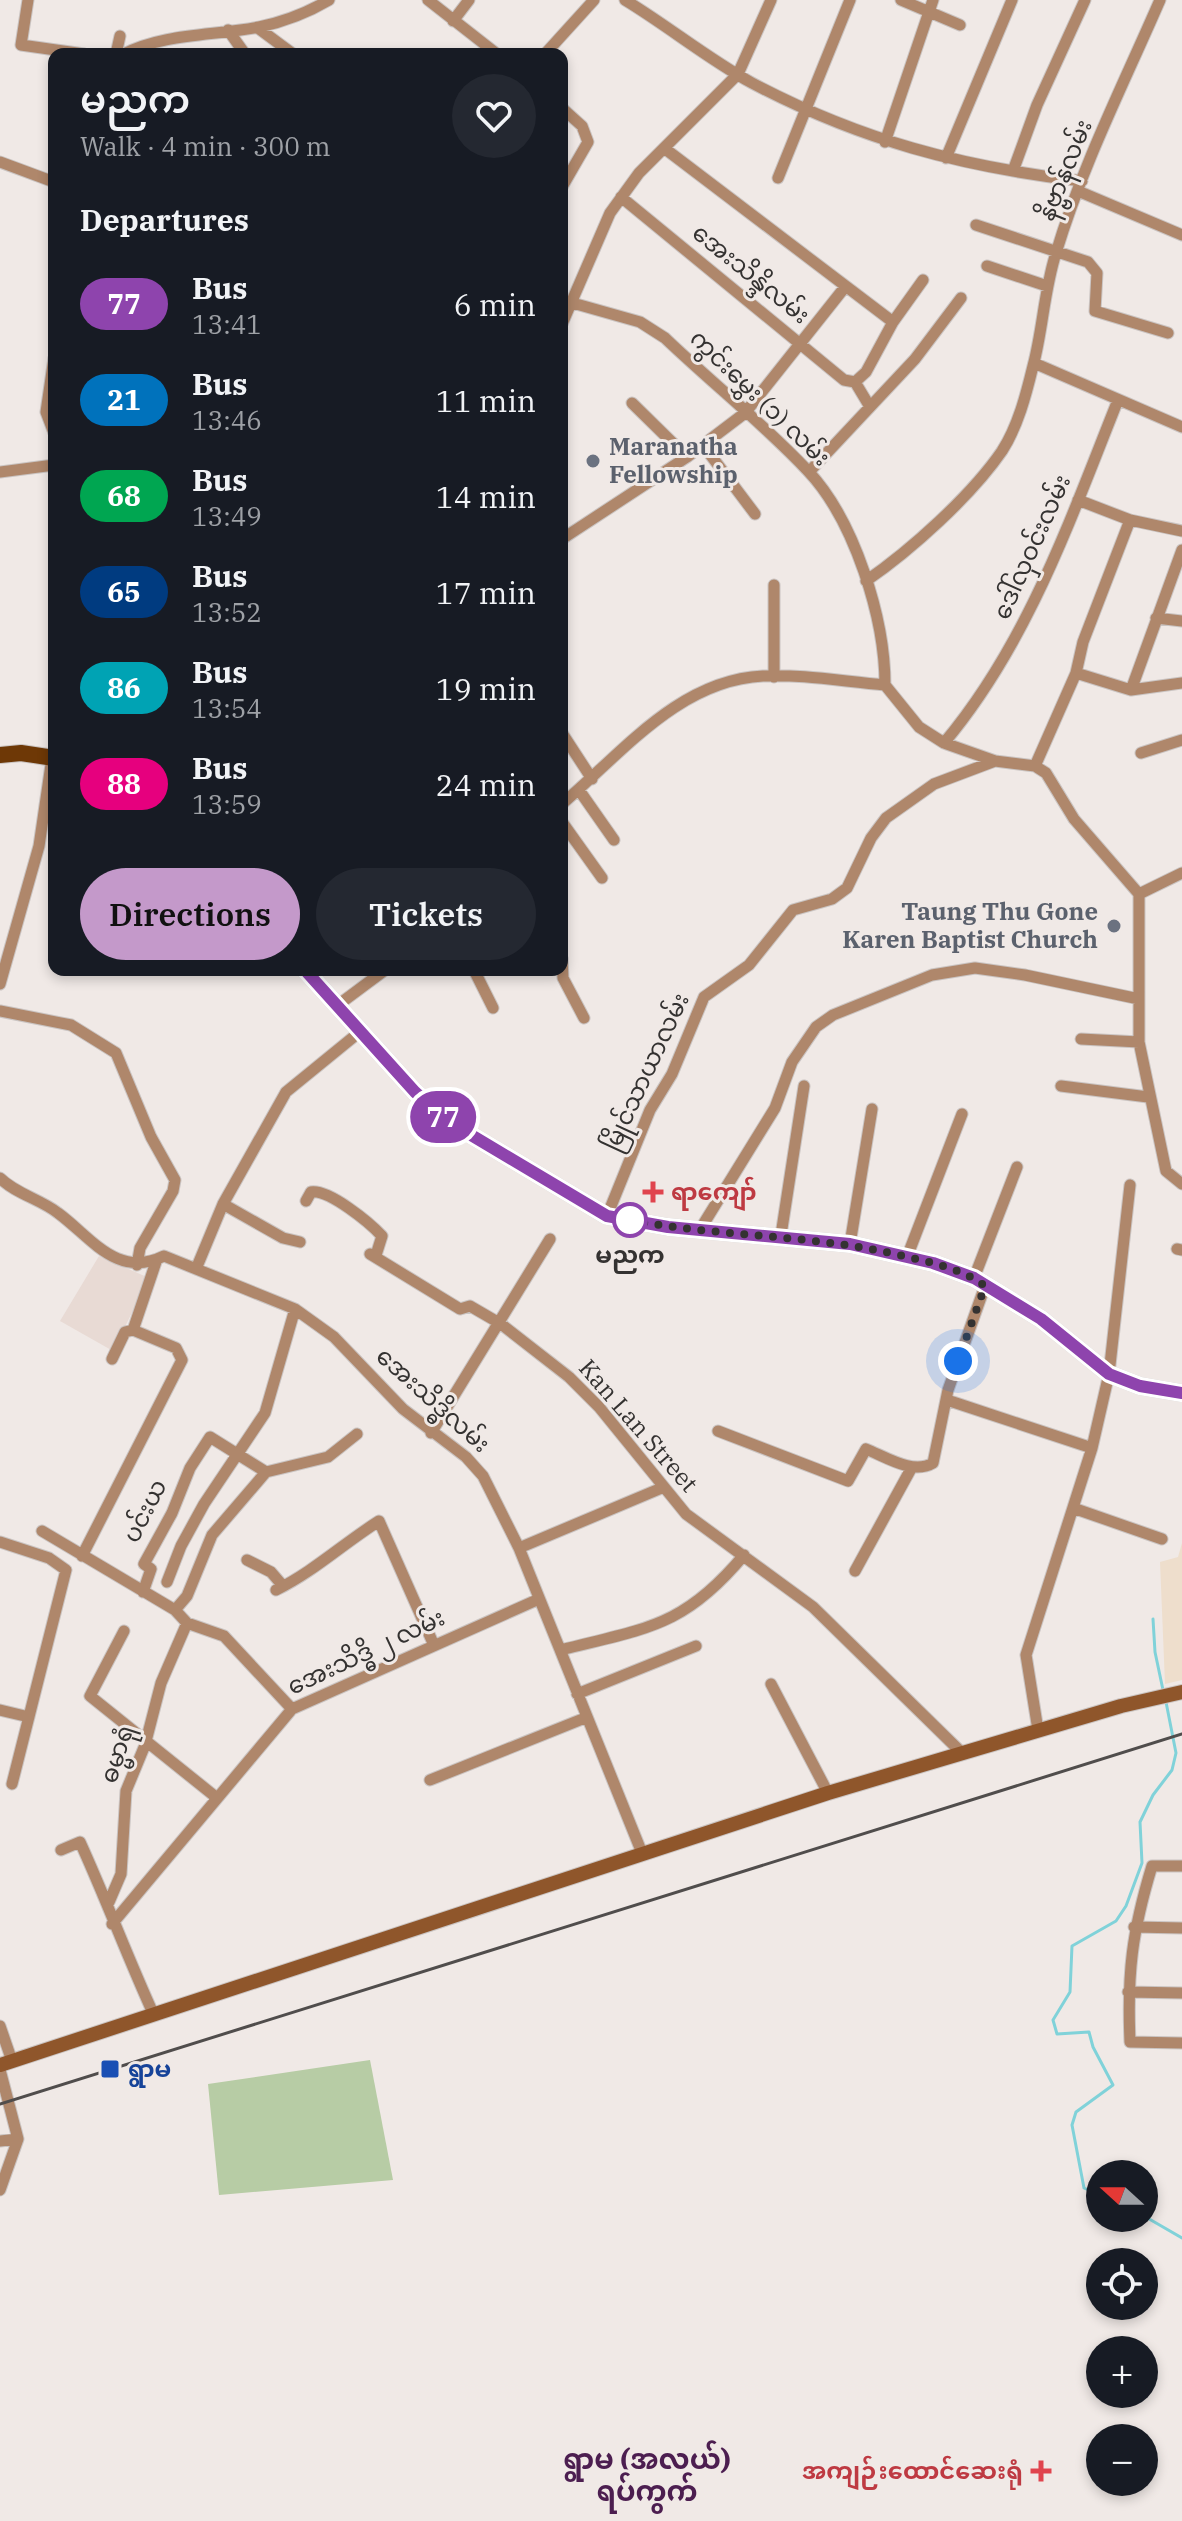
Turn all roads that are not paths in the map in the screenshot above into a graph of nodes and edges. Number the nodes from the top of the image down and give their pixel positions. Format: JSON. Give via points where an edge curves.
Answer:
{"nodes":[{"id":1,"x":28,"y":0,"type":"edge"},
{"id":2,"x":329,"y":0,"type":"edge"},
{"id":3,"x":428,"y":0,"type":"edge"},
{"id":4,"x":469,"y":0,"type":"edge"},
{"id":5,"x":594,"y":0,"type":"edge"},
{"id":6,"x":625,"y":0,"type":"edge"},
{"id":7,"x":771,"y":0,"type":"edge"},
{"id":8,"x":850,"y":0,"type":"edge"},
{"id":9,"x":901,"y":0,"type":"edge"},
{"id":10,"x":1012,"y":0,"type":"edge"},
{"id":11,"x":1085,"y":0,"type":"edge"},
{"id":12,"x":1160,"y":0,"type":"edge"},
{"id":13,"x":931,"y":6,"type":"edge"},
{"id":14,"x":453,"y":21,"type":"junction"},
{"id":15,"x":960,"y":25,"type":"dead end"},
{"id":16,"x":258,"y":28,"type":"junction"},
{"id":17,"x":228,"y":30,"type":"junction"},
{"id":18,"x":120,"y":36,"type":"dead end"},
{"id":19,"x":117,"y":48,"type":"edge"},
{"id":20,"x":136,"y":48,"type":"edge"},
{"id":21,"x":241,"y":48,"type":"edge"},
{"id":22,"x":285,"y":48,"type":"edge"},
{"id":23,"x":489,"y":48,"type":"edge"},
{"id":24,"x":550,"y":48,"type":"edge"},
{"id":25,"x":48,"y":49,"type":"edge"},
{"id":26,"x":738,"y":74,"type":"junction"},
{"id":27,"x":805,"y":108,"type":"junction"},
{"id":28,"x":568,"y":113,"type":"edge"},
{"id":29,"x":885,"y":142,"type":"junction"},
{"id":30,"x":664,"y":148,"type":"junction"},
{"id":31,"x":946,"y":158,"type":"junction"},
{"id":32,"x":0,"y":162,"type":"edge"},
{"id":33,"x":1013,"y":171,"type":"junction"},
{"id":34,"x":568,"y":177,"type":"edge"},
{"id":35,"x":778,"y":178,"type":"dead end"},
{"id":36,"x":48,"y":180,"type":"edge"},
{"id":37,"x":1080,"y":186,"type":"junction"},
{"id":38,"x":621,"y":197,"type":"junction"},
{"id":39,"x":976,"y":225,"type":"dead end"},
{"id":40,"x":1182,"y":235,"type":"edge"},
{"id":41,"x":1056,"y":252,"type":"junction"},
{"id":42,"x":987,"y":266,"type":"dead end"},
{"id":43,"x":923,"y":280,"type":"dead end"},
{"id":44,"x":1047,"y":286,"type":"junction"},
{"id":45,"x":845,"y":287,"type":"junction"},
{"id":46,"x":961,"y":298,"type":"dead end"},
{"id":47,"x":568,"y":302,"type":"edge"},
{"id":48,"x":893,"y":322,"type":"junction"},
{"id":49,"x":1168,"y":333,"type":"dead end"},
{"id":50,"x":803,"y":344,"type":"junction"},
{"id":51,"x":1034,"y":363,"type":"junction"},
{"id":52,"x":855,"y":382,"type":"junction"},
{"id":53,"x":1118,"y":400,"type":"junction"},
{"id":54,"x":632,"y":403,"type":"dead end"},
{"id":55,"x":870,"y":407,"type":"junction"},
{"id":56,"x":745,"y":413,"type":"junction"},
{"id":57,"x":1182,"y":427,"type":"edge"},
{"id":58,"x":703,"y":445,"type":"junction"},
{"id":59,"x":687,"y":457,"type":"junction"},
{"id":60,"x":48,"y":466,"type":"edge"},
{"id":61,"x":0,"y":472,"type":"edge"},
{"id":62,"x":809,"y":472,"type":"junction"},
{"id":63,"x":1078,"y":500,"type":"junction"},
{"id":64,"x":755,"y":514,"type":"dead end"},
{"id":65,"x":1130,"y":520,"type":"junction"},
{"id":66,"x":1182,"y":531,"type":"edge"},
{"id":67,"x":568,"y":535,"type":"edge"},
{"id":68,"x":1182,"y":550,"type":"edge"},
{"id":69,"x":866,"y":581,"type":"junction"},
{"id":70,"x":774,"y":585,"type":"dead end"},
{"id":71,"x":1156,"y":618,"type":"junction"},
{"id":72,"x":1182,"y":621,"type":"edge"},
{"id":73,"x":1076,"y":673,"type":"junction"},
{"id":74,"x":774,"y":677,"type":"junction"},
{"id":75,"x":1182,"y":683,"type":"edge"},
{"id":76,"x":885,"y":685,"type":"junction"},
{"id":77,"x":1131,"y":690,"type":"junction"},
{"id":78,"x":1182,"y":740,"type":"edge"},
{"id":79,"x":568,"y":742,"type":"edge"},
{"id":80,"x":944,"y":743,"type":"junction"},
{"id":81,"x":1141,"y":753,"type":"dead end"},
{"id":82,"x":0,"y":755,"type":"edge"},
{"id":83,"x":48,"y":757,"type":"edge"},
{"id":84,"x":995,"y":761,"type":"junction"},
{"id":85,"x":1035,"y":766,"type":"junction"},
{"id":86,"x":592,"y":779,"type":"junction"},
{"id":87,"x":48,"y":789,"type":"edge"},
{"id":88,"x":579,"y":790,"type":"junction"},
{"id":89,"x":568,"y":799,"type":"edge"},
{"id":90,"x":568,"y":830,"type":"edge"},
{"id":91,"x":614,"y":840,"type":"dead end"},
{"id":92,"x":1182,"y":873,"type":"edge"},
{"id":93,"x":602,"y":878,"type":"dead end"},
{"id":94,"x":1139,"y":894,"type":"junction"},
{"id":95,"x":311,"y":976,"type":"edge"},
{"id":96,"x":377,"y":976,"type":"edge"},
{"id":97,"x":477,"y":976,"type":"edge"},
{"id":98,"x":563,"y":976,"type":"edge"},
{"id":99,"x":0,"y":984,"type":"edge"},
{"id":100,"x":1139,"y":999,"type":"junction"},
{"id":101,"x":338,"y":1005,"type":"junction"},
{"id":102,"x":493,"y":1008,"type":"dead end"},
{"id":103,"x":0,"y":1011,"type":"edge"},
{"id":104,"x":584,"y":1018,"type":"dead end"},
{"id":105,"x":362,"y":1030,"type":"junction"},
{"id":106,"x":1081,"y":1039,"type":"dead end"},
{"id":107,"x":1139,"y":1042,"type":"junction"},
{"id":108,"x":804,"y":1086,"type":"dead end"},
{"id":109,"x":1061,"y":1086,"type":"dead end"},
{"id":110,"x":1148,"y":1097,"type":"junction"},
{"id":111,"x":872,"y":1109,"type":"dead end"},
{"id":112,"x":962,"y":1114,"type":"dead end"},
{"id":113,"x":1017,"y":1167,"type":"dead end"},
{"id":114,"x":0,"y":1178,"type":"edge"},
{"id":115,"x":1182,"y":1184,"type":"edge"},
{"id":116,"x":1130,"y":1185,"type":"dead end"},
{"id":117,"x":306,"y":1201,"type":"dead end"},
{"id":118,"x":223,"y":1204,"type":"junction"},
{"id":119,"x":607,"y":1216,"type":"junction"},
{"id":120,"x":701,"y":1228,"type":"junction"},
{"id":121,"x":781,"y":1235,"type":"junction"},
{"id":122,"x":550,"y":1239,"type":"dead end"},
{"id":123,"x":300,"y":1242,"type":"dead end"},
{"id":124,"x":850,"y":1244,"type":"junction"},
{"id":125,"x":907,"y":1257,"type":"junction"},
{"id":126,"x":157,"y":1259,"type":"junction"},
{"id":127,"x":137,"y":1265,"type":"junction"},
{"id":128,"x":196,"y":1269,"type":"junction"},
{"id":129,"x":980,"y":1282,"type":"junction"},
{"id":130,"x":295,"y":1309,"type":"junction"},
{"id":131,"x":501,"y":1324,"type":"junction"},
{"id":132,"x":133,"y":1330,"type":"junction"},
{"id":133,"x":112,"y":1359,"type":"dead end"},
{"id":134,"x":1109,"y":1374,"type":"junction"},
{"id":135,"x":1182,"y":1393,"type":"edge"},
{"id":136,"x":947,"y":1400,"type":"junction"},
{"id":137,"x":718,"y":1431,"type":"dead end"},
{"id":138,"x":431,"y":1433,"type":"junction"},
{"id":139,"x":357,"y":1434,"type":"dead end"},
{"id":140,"x":1092,"y":1448,"type":"junction"},
{"id":141,"x":237,"y":1454,"type":"junction"},
{"id":142,"x":912,"y":1467,"type":"junction"},
{"id":143,"x":266,"y":1472,"type":"junction"},
{"id":144,"x":664,"y":1487,"type":"junction"},
{"id":145,"x":1073,"y":1508,"type":"junction"},
{"id":146,"x":42,"y":1531,"type":"dead end"},
{"id":147,"x":1162,"y":1539,"type":"dead end"},
{"id":148,"x":0,"y":1542,"type":"edge"},
{"id":149,"x":519,"y":1548,"type":"junction"},
{"id":150,"x":744,"y":1555,"type":"junction"},
{"id":151,"x":82,"y":1556,"type":"junction"},
{"id":152,"x":247,"y":1560,"type":"dead end"},
{"id":153,"x":855,"y":1571,"type":"dead end"},
{"id":154,"x":167,"y":1582,"type":"dead end"},
{"id":155,"x":143,"y":1592,"type":"junction"},
{"id":156,"x":539,"y":1599,"type":"junction"},
{"id":157,"x":175,"y":1610,"type":"junction"},
{"id":158,"x":187,"y":1623,"type":"junction"},
{"id":159,"x":124,"y":1631,"type":"dead end"},
{"id":160,"x":433,"y":1643,"type":"junction"},
{"id":161,"x":696,"y":1646,"type":"dead end"},
{"id":162,"x":561,"y":1650,"type":"junction"},
{"id":163,"x":771,"y":1684,"type":"dead end"},
{"id":164,"x":577,"y":1694,"type":"junction"},
{"id":165,"x":1173,"y":1694,"type":"edge"},
{"id":166,"x":292,"y":1709,"type":"junction"},
{"id":167,"x":0,"y":1710,"type":"edge"},
{"id":168,"x":29,"y":1717,"type":"junction"},
{"id":169,"x":585,"y":1718,"type":"junction"},
{"id":170,"x":1038,"y":1730,"type":"junction"},
{"id":171,"x":146,"y":1739,"type":"junction"},
{"id":172,"x":962,"y":1753,"type":"junction"},
{"id":173,"x":430,"y":1780,"type":"dead end"},
{"id":174,"x":12,"y":1784,"type":"dead end"},
{"id":175,"x":828,"y":1793,"type":"junction"},
{"id":176,"x":217,"y":1798,"type":"junction"},
{"id":177,"x":61,"y":1850,"type":"dead end"},
{"id":178,"x":642,"y":1853,"type":"junction"},
{"id":179,"x":1182,"y":1866,"type":"edge"},
{"id":180,"x":109,"y":1902,"type":"junction"},
{"id":181,"x":112,"y":1924,"type":"junction"},
{"id":182,"x":1134,"y":1927,"type":"junction"},
{"id":183,"x":1182,"y":1928,"type":"edge"},
{"id":184,"x":1128,"y":1992,"type":"junction"},
{"id":185,"x":1182,"y":1993,"type":"edge"},
{"id":186,"x":153,"y":2013,"type":"junction"},
{"id":187,"x":0,"y":2026,"type":"edge"},
{"id":188,"x":1182,"y":2043,"type":"edge"},
{"id":189,"x":4,"y":2065,"type":"edge"},
{"id":190,"x":18,"y":2139,"type":"junction"},
{"id":191,"x":0,"y":2141,"type":"edge"},
{"id":192,"x":0,"y":2190,"type":"edge"}],
"edges":[{"from":1,"to":25,"type":"street","via":[[21,45]]},
{"from":2,"to":16,"type":"street","via":[[307,13]]},
{"from":3,"to":14,"type":"street"},
{"from":4,"to":14,"type":"street"},
{"from":5,"to":24,"type":"street"},
{"from":6,"to":26,"type":"street"},
{"from":7,"to":26,"type":"street"},
{"from":8,"to":27,"type":"street"},
{"from":9,"to":13,"type":"street"},
{"from":10,"to":31,"type":"street"},
{"from":11,"to":33,"type":"street"},
{"from":12,"to":37,"type":"street","name":"နိဗ္ဗာန်လမ်း"},
{"from":13,"to":15,"type":"street"},
{"from":13,"to":29,"type":"street"},
{"from":14,"to":23,"type":"street"},
{"from":16,"to":17,"type":"street"},
{"from":16,"to":22,"type":"street"},
{"from":17,"to":20,"type":"street"},
{"from":17,"to":21,"type":"street"},
{"from":18,"to":19,"type":"street"},
{"from":26,"to":27,"type":"street"},
{"from":26,"to":30,"type":"street"},
{"from":27,"to":29,"type":"street"},
{"from":27,"to":35,"type":"street"},
{"from":28,"to":34,"type":"street","via":[[582,126],[588,142]]},
{"from":29,"to":31,"type":"street"},
{"from":30,"to":38,"type":"street"},
{"from":30,"to":45,"type":"street"},
{"from":31,"to":33,"type":"street"},
{"from":32,"to":36,"type":"street"},
{"from":33,"to":37,"type":"street"},
{"from":37,"to":40,"type":"street"},
{"from":37,"to":41,"type":"street","name":"နိဗ္ဗာန်လမ်း"},
{"from":38,"to":47,"type":"street"},
{"from":38,"to":50,"type":"street","name":"အေးသိန္ဒိလမ်း"},
{"from":39,"to":41,"type":"street"},
{"from":41,"to":44,"type":"street","name":"နိဗ္ဗာန်လမ်း"},
{"from":41,"to":49,"type":"street","via":[[1094,267],[1095,311]]},
{"from":42,"to":44,"type":"street"},
{"from":43,"to":48,"type":"street"},
{"from":44,"to":51,"type":"street","name":"နိဗ္ဗာန်လမ်း"},
{"from":45,"to":48,"type":"street"},
{"from":45,"to":50,"type":"street"},
{"from":46,"to":55,"type":"street"},
{"from":47,"to":56,"type":"street","name":"ကွင်းမွှေး (၁) လမ်း","via":[[640,322],[665,338]]},
{"from":48,"to":52,"type":"street"},
{"from":50,"to":52,"type":"street","name":"အေးသိန္ဒိလမ်း","via":[[844,380]]},
{"from":50,"to":56,"type":"street"},
{"from":51,"to":53,"type":"street"},
{"from":51,"to":69,"type":"street","name":"နိဗ္ဗာန်လမ်း","via":[[1019,416],[994,462],[919,539]]},
{"from":52,"to":55,"type":"street"},
{"from":53,"to":57,"type":"street"},
{"from":53,"to":63,"type":"street","name":"ဒေါ်လှဝင်းလမ်း"},
{"from":54,"to":59,"type":"street"},
{"from":55,"to":62,"type":"street"},
{"from":56,"to":58,"type":"street"},
{"from":56,"to":62,"type":"street","name":"ကွင်းမွှေး (၁) လမ်း"},
{"from":58,"to":59,"type":"street"},
{"from":58,"to":64,"type":"street"},
{"from":59,"to":67,"type":"street"},
{"from":60,"to":61,"type":"street"},
{"from":62,"to":69,"type":"street","name":"ကွင်းမွှေး (၁) လမ်း","via":[[842,522]]},
{"from":63,"to":65,"type":"street"},
{"from":63,"to":80,"type":"street","name":"ဒေါ်လှဝင်းလမ်း","via":[[1043,588],[978,702]]},
{"from":65,"to":66,"type":"street"},
{"from":65,"to":73,"type":"street"},
{"from":68,"to":71,"type":"street"},
{"from":69,"to":76,"type":"street","name":"ကွင်းမွှေး (၁) လမ်း","via":[[885,651]]},
{"from":70,"to":74,"type":"street"},
{"from":71,"to":72,"type":"street"},
{"from":71,"to":77,"type":"street"},
{"from":73,"to":77,"type":"street"},
{"from":73,"to":85,"type":"street"},
{"from":74,"to":76,"type":"street"},
{"from":74,"to":86,"type":"street","via":[[740,678],[704,688],[658,718]]},
{"from":75,"to":77,"type":"street"},
{"from":76,"to":80,"type":"street","via":[[919,727]]},
{"from":78,"to":81,"type":"street"},
{"from":79,"to":86,"type":"street"},
{"from":80,"to":84,"type":"street"},
{"from":82,"to":83,"type":"main road"},
{"from":84,"to":85,"type":"street"},
{"from":84,"to":119,"type":"street","name":"မြိုင်သာယာလမ်း","via":[[934,784],[886,818],[847,888],[832,899],[793,910],[749,965],[704,997]]},
{"from":85,"to":94,"type":"street","via":[[1053,780],[1074,819]]},
{"from":86,"to":88,"type":"street"},
{"from":87,"to":99,"type":"street","via":[[39,846]]},
{"from":88,"to":89,"type":"street"},
{"from":88,"to":91,"type":"street"},
{"from":90,"to":93,"type":"street"},
{"from":92,"to":94,"type":"street"},
{"from":94,"to":100,"type":"street"},
{"from":95,"to":101,"type":"main road"},
{"from":96,"to":101,"type":"street"},
{"from":97,"to":102,"type":"street"},
{"from":98,"to":104,"type":"street"},
{"from":100,"to":107,"type":"street"},
{"from":100,"to":120,"type":"street","via":[[975,968],[932,975],[833,1015],[816,1027],[792,1062],[775,1108]]},
{"from":101,"to":105,"type":"main road"},
{"from":103,"to":127,"type":"street","via":[[71,1025],[116,1053],[175,1180],[140,1248]]},
{"from":105,"to":118,"type":"street","via":[[286,1092]]},
{"from":105,"to":119,"type":"main road","via":[[446,1120]]},
{"from":106,"to":107,"type":"street"},
{"from":107,"to":110,"type":"street"},
{"from":108,"to":121,"type":"street"},
{"from":109,"to":110,"type":"street"},
{"from":110,"to":115,"type":"street","via":[[1166,1171]]},
{"from":111,"to":124,"type":"street"},
{"from":112,"to":125,"type":"street"},
{"from":113,"to":129,"type":"street"},
{"from":114,"to":127,"type":"street","via":[[58,1213],[103,1252]]},
{"from":116,"to":134,"type":"street"},
{"from":117,"to":131,"type":"street","name":"Kan Lan Street","via":[[317,1191],[369,1222],[382,1236],[373,1255],[460,1309],[470,1306]]},
{"from":118,"to":123,"type":"street"},
{"from":118,"to":128,"type":"street"},
{"from":119,"to":120,"type":"main road"},
{"from":120,"to":121,"type":"main road"},
{"from":121,"to":124,"type":"main road"},
{"from":122,"to":131,"type":"street"},
{"from":124,"to":125,"type":"main road"},
{"from":125,"to":129,"type":"main road"},
{"from":126,"to":127,"type":"street"},
{"from":126,"to":128,"type":"street","name":"အေးသိဒ္ဓိလမ်း","via":[[164,1256]]},
{"from":126,"to":132,"type":"street"},
{"from":128,"to":130,"type":"street","name":"အေးသိဒ္ဓိလမ်း"},
{"from":129,"to":134,"type":"main road","via":[[1041,1319]]},
{"from":129,"to":136,"type":"street"},
{"from":130,"to":138,"type":"street","name":"အေးသိဒ္ဓိလမ်း","via":[[334,1337]]},
{"from":130,"to":141,"type":"street","via":[[265,1413]]},
{"from":131,"to":138,"type":"street"},
{"from":131,"to":144,"type":"street","name":"Kan Lan Street","via":[[599,1407]]},
{"from":132,"to":133,"type":"street","via":[[125,1332]]},
{"from":132,"to":151,"type":"street","via":[[176,1348],[182,1360]]},
{"from":134,"to":135,"type":"main road"},
{"from":134,"to":140,"type":"street"},
{"from":136,"to":140,"type":"street"},
{"from":136,"to":142,"type":"street","via":[[933,1463]]},
{"from":137,"to":142,"type":"street","via":[[848,1481],[866,1449]]},
{"from":138,"to":149,"type":"street","name":"အေးသိဒ္ဓိလမ်း","via":[[483,1476]]},
{"from":139,"to":143,"type":"street","via":[[328,1457]]},
{"from":140,"to":145,"type":"street"},
{"from":141,"to":143,"type":"street"},
{"from":141,"to":154,"type":"street","via":[[181,1546]]},
{"from":141,"to":155,"type":"street","name":"ပင်းယ","via":[[210,1437],[144,1564],[151,1569]]},
{"from":142,"to":153,"type":"street"},
{"from":143,"to":157,"type":"street","via":[[212,1535],[187,1596]]},
{"from":144,"to":149,"type":"street"},
{"from":144,"to":150,"type":"street","name":"Kan Lan Street","via":[[686,1514]]},
{"from":145,"to":147,"type":"street"},
{"from":145,"to":170,"type":"street","via":[[1026,1655]]},
{"from":146,"to":151,"type":"street"},
{"from":148,"to":168,"type":"street","via":[[49,1558],[66,1570]]},
{"from":149,"to":156,"type":"street","name":"အေးသိဒ္ဓိလမ်း"},
{"from":150,"to":162,"type":"street","via":[[699,1602],[667,1622]]},
{"from":150,"to":172,"type":"street","name":"Kan Lan Street","via":[[813,1607]]},
{"from":151,"to":155,"type":"street"},
{"from":152,"to":160,"type":"street","via":[[271,1572],[279,1588],[379,1521]]},
{"from":155,"to":157,"type":"street"},
{"from":156,"to":160,"type":"street","name":"အေးသိဒ္ဓိ ၂ လမ်း"},
{"from":156,"to":162,"type":"street","name":"အေးသိဒ္ဓိလမ်း"},
{"from":157,"to":158,"type":"street"},
{"from":158,"to":166,"type":"street","via":[[224,1636]]},
{"from":158,"to":171,"type":"street","name":"ဓမ္မာရုံ","via":[[161,1683]]},
{"from":159,"to":171,"type":"street","via":[[90,1696]]},
{"from":160,"to":166,"type":"street","name":"အေးသိဒ္ဓိ ၂ လမ်း"},
{"from":161,"to":164,"type":"street"},
{"from":162,"to":164,"type":"street","name":"အေးသိဒ္ဓိလမ်း"},
{"from":163,"to":175,"type":"street"},
{"from":164,"to":169,"type":"street","name":"အေးသိဒ္ဓိလမ်း"},
{"from":165,"to":170,"type":"main road"},
{"from":166,"to":176,"type":"street","name":"အေးသိဒ္ဓိ ၂ လမ်း"},
{"from":167,"to":168,"type":"street"},
{"from":168,"to":174,"type":"street"},
{"from":169,"to":173,"type":"street"},
{"from":169,"to":178,"type":"street","name":"အေးသိဒ္ဓိလမ်း"},
{"from":170,"to":172,"type":"main road"},
{"from":171,"to":176,"type":"street"},
{"from":171,"to":180,"type":"street","name":"ဓမ္မာရုံ","via":[[126,1791],[121,1874]]},
{"from":172,"to":175,"type":"main road"},
{"from":175,"to":178,"type":"main road"},
{"from":176,"to":181,"type":"street","name":"အေးသိဒ္ဓိ ၂ လမ်း"},
{"from":177,"to":180,"type":"street","via":[[80,1842]]},
{"from":178,"to":186,"type":"main road"},
{"from":179,"to":182,"type":"street","via":[[1152,1866]]},
{"from":180,"to":181,"type":"street"},
{"from":181,"to":186,"type":"street"},
{"from":182,"to":183,"type":"street"},
{"from":182,"to":184,"type":"street"},
{"from":184,"to":185,"type":"street"},
{"from":184,"to":188,"type":"street","via":[[1130,2042]]},
{"from":186,"to":189,"type":"main road"},
{"from":187,"to":189,"type":"street"},
{"from":189,"to":190,"type":"street"},
{"from":190,"to":191,"type":"street"},
{"from":190,"to":192,"type":"street"}]}
